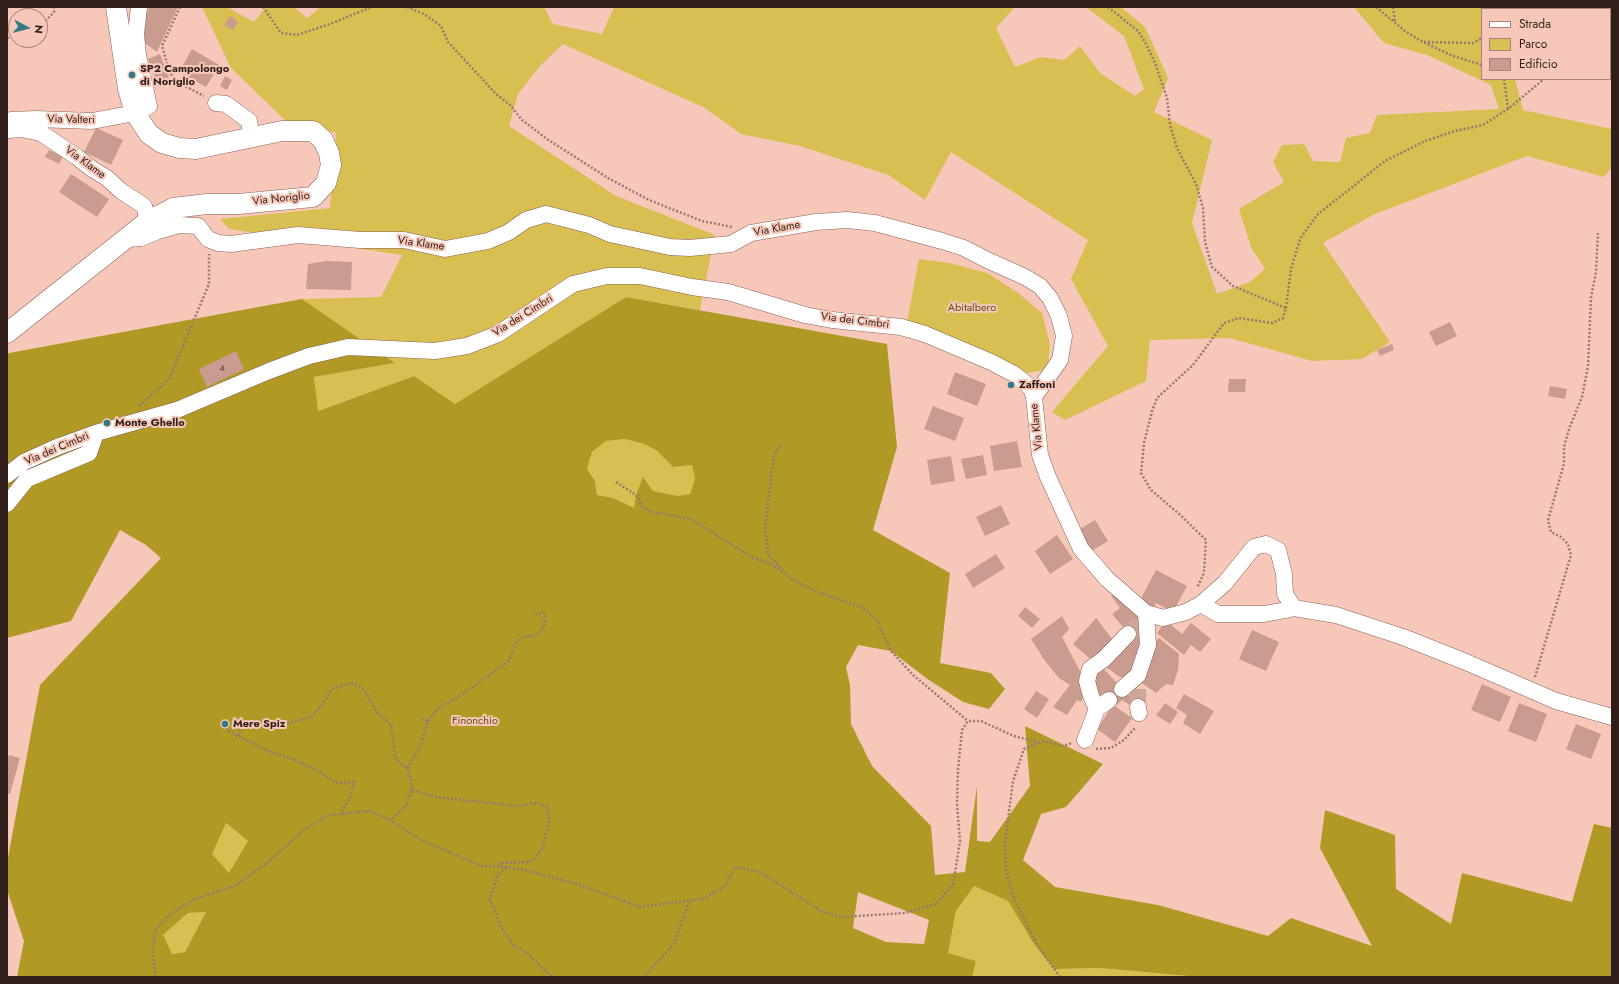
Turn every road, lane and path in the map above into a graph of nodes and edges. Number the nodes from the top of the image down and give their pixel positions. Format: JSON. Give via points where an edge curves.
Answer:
{"nodes":[{"id":1,"x":54,"y":7,"type":"edge"},
{"id":2,"x":116,"y":7,"type":"edge"},
{"id":3,"x":139,"y":7,"type":"edge"},
{"id":4,"x":180,"y":7,"type":"edge"},
{"id":5,"x":262,"y":7,"type":"edge"},
{"id":6,"x":372,"y":7,"type":"edge"},
{"id":7,"x":407,"y":7,"type":"edge"},
{"id":8,"x":1108,"y":7,"type":"edge"},
{"id":9,"x":1376,"y":7,"type":"edge"},
{"id":10,"x":1393,"y":7,"type":"edge"},
{"id":11,"x":48,"y":18,"type":"edge"},
{"id":12,"x":1395,"y":23,"type":"junction"},
{"id":13,"x":1481,"y":39,"type":"edge"},
{"id":14,"x":1423,"y":42,"type":"junction"},
{"id":15,"x":1481,"y":65,"type":"edge"},
{"id":16,"x":1504,"y":80,"type":"edge"},
{"id":17,"x":1543,"y":80,"type":"edge"},
{"id":18,"x":216,"y":103,"type":"joint"},
{"id":19,"x":1508,"y":109,"type":"junction"},
{"id":20,"x":135,"y":113,"type":"junction"},
{"id":21,"x":7,"y":123,"type":"edge"},
{"id":22,"x":7,"y":130,"type":"edge"},
{"id":23,"x":252,"y":138,"type":"junction"},
{"id":24,"x":148,"y":221,"type":"junction"},
{"id":25,"x":760,"y":231,"type":"junction"},
{"id":26,"x":1598,"y":233,"type":"dead end"},
{"id":27,"x":126,"y":239,"type":"junction"},
{"id":28,"x":208,"y":239,"type":"junction"},
{"id":29,"x":1286,"y":308,"type":"junction"},
{"id":30,"x":7,"y":333,"type":"edge"},
{"id":31,"x":1034,"y":397,"type":"junction"},
{"id":32,"x":136,"y":409,"type":"dead end"},
{"id":33,"x":96,"y":433,"type":"junction"},
{"id":34,"x":780,"y":445,"type":"dead end"},
{"id":35,"x":7,"y":475,"type":"edge"},
{"id":36,"x":616,"y":482,"type":"dead end"},
{"id":37,"x":7,"y":504,"type":"edge"},
{"id":38,"x":786,"y":574,"type":"junction"},
{"id":39,"x":1201,"y":604,"type":"junction"},
{"id":40,"x":1294,"y":608,"type":"junction"},
{"id":41,"x":1186,"y":612,"type":"junction"},
{"id":42,"x":535,"y":614,"type":"dead end"},
{"id":43,"x":1144,"y":615,"type":"junction"},
{"id":44,"x":1128,"y":634,"type":"tunnel mouth"},
{"id":45,"x":1132,"y":685,"type":"tunnel mouth"},
{"id":46,"x":1533,"y":692,"type":"junction"},
{"id":47,"x":1138,"y":710,"type":"tunnel mouth"},
{"id":48,"x":1612,"y":717,"type":"edge"},
{"id":49,"x":421,"y":719,"type":"dead end"},
{"id":50,"x":428,"y":721,"type":"junction"},
{"id":51,"x":968,"y":721,"type":"junction"},
{"id":52,"x":225,"y":724,"type":"dead end"},
{"id":53,"x":238,"y":736,"type":"junction"},
{"id":54,"x":1038,"y":742,"type":"junction"},
{"id":55,"x":1083,"y":745,"type":"junction"},
{"id":56,"x":1063,"y":746,"type":"junction"},
{"id":57,"x":407,"y":768,"type":"junction"},
{"id":58,"x":412,"y":790,"type":"junction"},
{"id":59,"x":340,"y":814,"type":"junction"},
{"id":60,"x":390,"y":820,"type":"junction"},
{"id":61,"x":499,"y":866,"type":"junction"},
{"id":62,"x":506,"y":867,"type":"junction"},
{"id":63,"x":689,"y":901,"type":"junction"},
{"id":64,"x":156,"y":977,"type":"edge"},
{"id":65,"x":552,"y":977,"type":"edge"},
{"id":66,"x":644,"y":977,"type":"edge"},
{"id":67,"x":1060,"y":977,"type":"edge"}],
"edges":[{"from":1,"to":11,"type":"path","via":[[54,12]]},
{"from":2,"to":20,"type":"main road","name":"Via Noriglio","via":[[128,89]]},
{"from":3,"to":20,"type":"street","via":[[136,34],[138,55],[149,106]]},
{"from":4,"to":18,"type":"path","via":[[162,46],[169,70],[174,79],[181,84]]},
{"from":5,"to":6,"type":"path","via":[[281,33],[297,35]]},
{"from":7,"to":25,"type":"path","via":[[424,14],[440,26],[448,42],[522,120],[566,151],[626,189],[677,211],[702,221]]},
{"from":8,"to":29,"type":"path","via":[[1138,31],[1155,63],[1167,98],[1170,126],[1177,148],[1196,184],[1204,208],[1205,242],[1212,267],[1233,286]]},
{"from":9,"to":12,"type":"path"},
{"from":10,"to":12,"type":"path"},
{"from":12,"to":14,"type":"path"},
{"from":13,"to":14,"type":"path","via":[[1473,43]]},
{"from":14,"to":15,"type":"path","via":[[1453,56]]},
{"from":16,"to":19,"type":"path"},
{"from":17,"to":19,"type":"path"},
{"from":18,"to":23,"type":"street","via":[[226,104],[249,121]]},
{"from":19,"to":29,"type":"path","via":[[1483,124],[1455,130],[1425,141],[1385,161],[1317,215],[1300,239],[1291,268]]},
{"from":20,"to":21,"type":"street","name":"Via Valteri","via":[[92,121],[36,119],[11,120]]},
{"from":20,"to":23,"type":"main road","name":"Via Noriglio","via":[[149,134],[162,143],[179,148],[196,149]]},
{"from":22,"to":24,"type":"street","name":"Via Klame","via":[[41,132],[144,206]]},
{"from":23,"to":24,"type":"main road","name":"Via Noriglio","via":[[282,131],[313,132],[323,140],[329,152],[331,165],[326,183],[313,197],[174,208]]},
{"from":24,"to":27,"type":"main road","name":"Via Noriglio"},
{"from":25,"to":28,"type":"street","name":"Via Klame","via":[[731,244],[670,247],[610,234],[589,225],[546,214],[526,220],[509,232],[488,241],[444,249],[404,240],[360,240],[298,235],[231,244]]},
{"from":25,"to":31,"type":"street","name":"Via Klame","via":[[816,222],[847,220],[875,223],[964,248],[1040,286],[1050,298],[1059,316],[1064,336],[1060,360]]},
{"from":26,"to":46,"type":"path","via":[[1588,366],[1582,397],[1564,447],[1564,464],[1548,520],[1551,532],[1568,544],[1570,555],[1537,668]]},
{"from":27,"to":28,"type":"street","via":[[141,238],[179,225],[198,226]]},
{"from":27,"to":30,"type":"main road","name":"Via Noriglio"},
{"from":28,"to":32,"type":"path","via":[[209,284],[169,379]]},
{"from":29,"to":41,"type":"path","via":[[1283,318],[1272,322],[1239,318],[1224,324],[1192,365],[1157,398],[1152,412],[1144,443],[1141,473],[1151,490],[1206,540],[1204,573]]},
{"from":31,"to":33,"type":"street","name":"Via dei Cimbri","via":[[1031,388],[1014,374],[925,334],[901,327],[819,318],[728,292],[640,276],[607,276],[573,284],[498,334],[467,346],[435,351],[348,347],[309,356],[177,410]]},
{"from":31,"to":43,"type":"street","name":"Via Klame","via":[[1040,455],[1080,549]]},
{"from":33,"to":35,"type":"street","name":"Via dei Cimbri","via":[[24,462]]},
{"from":33,"to":37,"type":"street","via":[[89,453],[27,479]]},
{"from":34,"to":38,"type":"path","via":[[774,456],[765,526],[768,554]]},
{"from":36,"to":38,"type":"path","via":[[636,496],[642,506],[651,512],[691,519],[753,558],[772,564]]},
{"from":38,"to":51,"type":"path","via":[[818,592],[862,606],[877,620],[891,650],[913,675]]},
{"from":39,"to":40,"type":"street","via":[[1218,614],[1264,614]]},
{"from":39,"to":40,"type":"street","via":[[1225,583],[1254,547],[1266,544],[1278,550],[1284,574],[1285,594]]},
{"from":39,"to":41,"type":"street"},
{"from":40,"to":46,"type":"street","via":[[1336,615],[1403,637]]},
{"from":41,"to":43,"type":"street","via":[[1164,618]]},
{"from":42,"to":50,"type":"path","via":[[544,613],[544,626],[540,632],[517,641],[509,661],[457,698],[439,707]]},
{"from":43,"to":45,"type":"street","via":[[1148,645]]},
{"from":44,"to":55,"type":"street","via":[[1090,669],[1087,680],[1091,696],[1103,704]]},
{"from":46,"to":48,"type":"street"},
{"from":47,"to":55,"type":"path","via":[[1137,726],[1124,740],[1111,748]]},
{"from":49,"to":50,"type":"path"},
{"from":50,"to":57,"type":"path","via":[[421,745]]},
{"from":51,"to":54,"type":"path","via":[[981,721],[1014,736]]},
{"from":51,"to":63,"type":"path","via":[[962,730],[958,769],[960,841],[953,884],[936,904],[905,912],[841,917],[821,911],[760,872],[735,867],[724,886],[703,899]]},
{"from":52,"to":53,"type":"path","via":[[230,732]]},
{"from":53,"to":57,"type":"path","via":[[244,724],[289,723],[311,717],[332,690],[351,683],[366,693],[378,714],[385,718],[390,726],[395,757]]},
{"from":53,"to":59,"type":"path","via":[[266,750],[296,760],[337,783],[354,782],[350,798]]},
{"from":54,"to":56,"type":"path"},
{"from":54,"to":67,"type":"path","via":[[1024,749],[1013,781],[1005,844],[1006,872],[1014,898],[1038,947]]},
{"from":55,"to":56,"type":"path"},
{"from":55,"to":56,"type":"path"},
{"from":57,"to":58,"type":"path"},
{"from":58,"to":60,"type":"path","via":[[406,806]]},
{"from":58,"to":61,"type":"path","via":[[435,797],[517,806],[536,803],[546,807],[549,823],[542,850],[528,862],[500,863]]},
{"from":59,"to":60,"type":"path","via":[[370,811]]},
{"from":59,"to":64,"type":"path","via":[[329,815],[305,829],[267,863],[235,886],[195,900],[172,913],[156,929],[152,951]]},
{"from":60,"to":61,"type":"path","via":[[421,840],[482,866]]},
{"from":61,"to":62,"type":"path"},
{"from":62,"to":63,"type":"path","via":[[577,884],[640,907]]},
{"from":62,"to":65,"type":"path","via":[[497,877],[490,899],[500,925],[513,944],[528,954]]},
{"from":63,"to":66,"type":"path","via":[[674,944]]}]}
